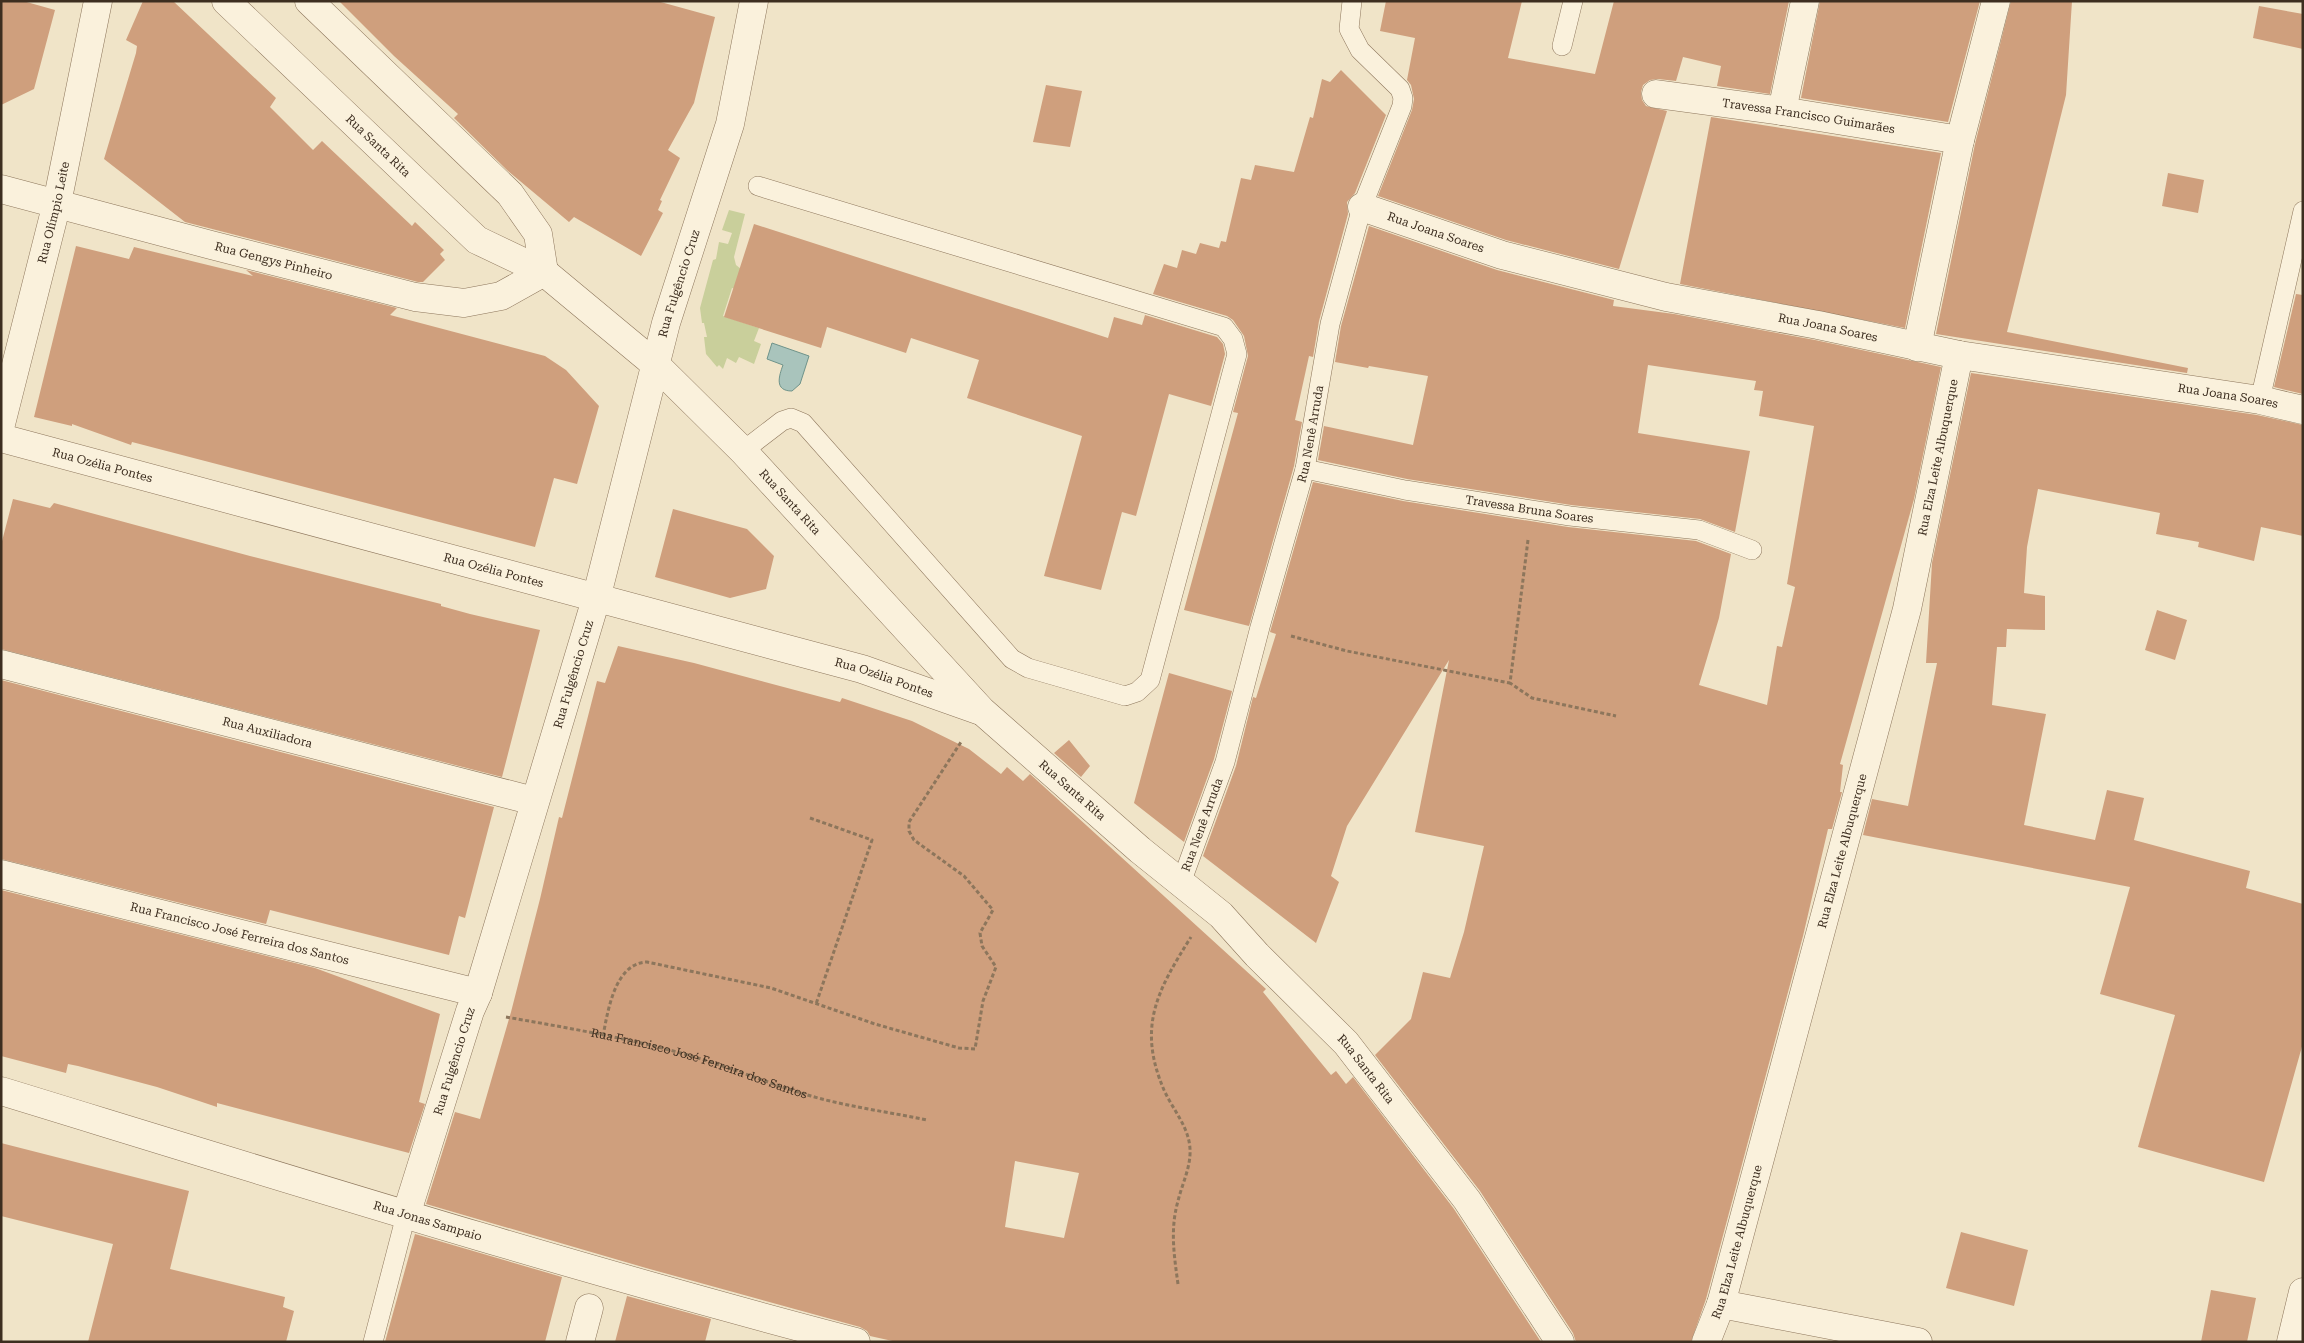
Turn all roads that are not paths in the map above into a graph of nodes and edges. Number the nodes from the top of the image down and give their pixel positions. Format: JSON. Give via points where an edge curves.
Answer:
{"nodes":[{"id":1,"x":98,"y":1,"type":"edge"},
{"id":2,"x":226,"y":1,"type":"edge"},
{"id":3,"x":309,"y":1,"type":"edge"},
{"id":4,"x":754,"y":1,"type":"edge"},
{"id":5,"x":1352,"y":1,"type":"edge"},
{"id":6,"x":1573,"y":1,"type":"edge"},
{"id":7,"x":1805,"y":1,"type":"edge"},
{"id":8,"x":1996,"y":1,"type":"edge"},
{"id":9,"x":1562,"y":46,"type":"dead end"},
{"id":10,"x":1656,"y":94,"type":"dead end"},
{"id":11,"x":1782,"y":110,"type":"junction"},
{"id":12,"x":1960,"y":140,"type":"junction"},
{"id":13,"x":758,"y":186,"type":"dead end"},
{"id":14,"x":1,"y":189,"type":"edge"},
{"id":15,"x":57,"y":203,"type":"junction"},
{"id":16,"x":1362,"y":207,"type":"junction"},
{"id":17,"x":2303,"y":211,"type":"edge"},
{"id":18,"x":544,"y":272,"type":"junction"},
{"id":19,"x":1917,"y":347,"type":"junction"},
{"id":20,"x":1959,"y":355,"type":"junction"},
{"id":21,"x":656,"y":365,"type":"junction"},
{"id":22,"x":2260,"y":400,"type":"junction"},
{"id":23,"x":2303,"y":410,"type":"edge"},
{"id":24,"x":1,"y":424,"type":"edge"},
{"id":25,"x":1,"y":438,"type":"edge"},
{"id":26,"x":743,"y":451,"type":"junction"},
{"id":27,"x":1305,"y":469,"type":"junction"},
{"id":28,"x":1752,"y":550,"type":"dead end"},
{"id":29,"x":596,"y":599,"type":"junction"},
{"id":30,"x":1,"y":664,"type":"edge"},
{"id":31,"x":982,"y":711,"type":"junction"},
{"id":32,"x":534,"y":801,"type":"junction"},
{"id":33,"x":1,"y":874,"type":"edge"},
{"id":34,"x":1181,"y":882,"type":"junction"},
{"id":35,"x":474,"y":1002,"type":"junction"},
{"id":36,"x":1,"y":1091,"type":"edge"},
{"id":37,"x":406,"y":1215,"type":"junction"},
{"id":38,"x":2303,"y":1292,"type":"edge"},
{"id":39,"x":1721,"y":1304,"type":"junction"},
{"id":40,"x":589,"y":1308,"type":"dead end"},
{"id":41,"x":373,"y":1342,"type":"edge"},
{"id":42,"x":580,"y":1342,"type":"edge"},
{"id":43,"x":856,"y":1342,"type":"edge"},
{"id":44,"x":1560,"y":1342,"type":"edge"},
{"id":45,"x":1706,"y":1342,"type":"edge"},
{"id":46,"x":1918,"y":1342,"type":"edge"},
{"id":47,"x":2291,"y":1342,"type":"edge"}],
"edges":[{"from":1,"to":15,"type":"street","name":"Rua Olímpio Leite"},
{"from":2,"to":18,"type":"street","name":"Rua Santa Rita","via":[[478,240]]},
{"from":3,"to":18,"type":"street","via":[[510,194],[538,234]]},
{"from":4,"to":21,"type":"street","name":"Rua Fulgêncio Cruz","via":[[730,124],[666,323]]},
{"from":5,"to":16,"type":"lane","name":"Rua Nenê Arruda","via":[[1349,28],[1360,50],[1400,89],[1403,98]]},
{"from":6,"to":9,"type":"lane"},
{"from":7,"to":11,"type":"street"},
{"from":8,"to":12,"type":"street"},
{"from":10,"to":11,"type":"street","name":"Travessa Francisco Guimarães"},
{"from":11,"to":12,"type":"street","name":"Travessa Francisco Guimarães"},
{"from":12,"to":19,"type":"street"},
{"from":13,"to":26,"type":"lane","via":[[1224,328],[1233,339],[1236,354],[1150,680],[1137,692],[1125,696],[1028,668],[1012,659],[803,423],[792,418],[782,421]]},
{"from":14,"to":15,"type":"street","name":"Rua Gengys Pinheiro"},
{"from":15,"to":18,"type":"street","name":"Rua Gengys Pinheiro","via":[[415,297],[464,303],[501,296]]},
{"from":15,"to":24,"type":"street","name":"Rua Olímpio Leite"},
{"from":16,"to":19,"type":"street","name":"Rua Joana Soares","via":[[1502,255],[1666,297]]},
{"from":16,"to":27,"type":"lane","name":"Rua Nenê Arruda","via":[[1330,324]]},
{"from":17,"to":22,"type":"lane"},
{"from":18,"to":21,"type":"street","name":"Rua Santa Rita"},
{"from":19,"to":20,"type":"street","name":"Rua Joana Soares"},
{"from":20,"to":22,"type":"street","name":"Rua Joana Soares"},
{"from":20,"to":39,"type":"street","name":"Rua Elza Leite Albuquerque","via":[[1907,609]]},
{"from":21,"to":26,"type":"street","name":"Rua Santa Rita"},
{"from":21,"to":29,"type":"street","name":"Rua Fulgêncio Cruz"},
{"from":22,"to":23,"type":"street","name":"Rua Joana Soares"},
{"from":25,"to":29,"type":"street","name":"Rua Ozélia Pontes"},
{"from":26,"to":31,"type":"street","name":"Rua Santa Rita"},
{"from":27,"to":28,"type":"lane","name":"Travessa Bruna Soares","via":[[1405,490],[1532,510],[1699,530]]},
{"from":27,"to":34,"type":"lane","name":"Rua Nenê Arruda","via":[[1225,762]]},
{"from":29,"to":31,"type":"street","name":"Rua Ozélia Pontes","via":[[862,669]]},
{"from":29,"to":32,"type":"street","name":"Rua Fulgêncio Cruz"},
{"from":30,"to":32,"type":"street","name":"Rua Auxiliadora"},
{"from":31,"to":34,"type":"street","name":"Rua Santa Rita"},
{"from":32,"to":35,"type":"street","name":"Rua Fulgêncio Cruz"},
{"from":33,"to":35,"type":"street","name":"Rua Francisco José Ferreira dos Santos"},
{"from":34,"to":44,"type":"street","name":"Rua Santa Rita","via":[[1211,906],[1346,1043],[1467,1200]]},
{"from":35,"to":37,"type":"street","name":"Rua Fulgêncio Cruz"},
{"from":36,"to":37,"type":"street","name":"Rua Jonas Sampaio"},
{"from":37,"to":41,"type":"lane","name":"Rua Fulgêncio Cruz"},
{"from":37,"to":43,"type":"street","name":"Rua Jonas Sampaio","via":[[703,1302]]},
{"from":38,"to":47,"type":"street"},
{"from":39,"to":45,"type":"street","name":"Rua Elza Leite Albuquerque"},
{"from":39,"to":46,"type":"street"},
{"from":40,"to":42,"type":"street"}]}
